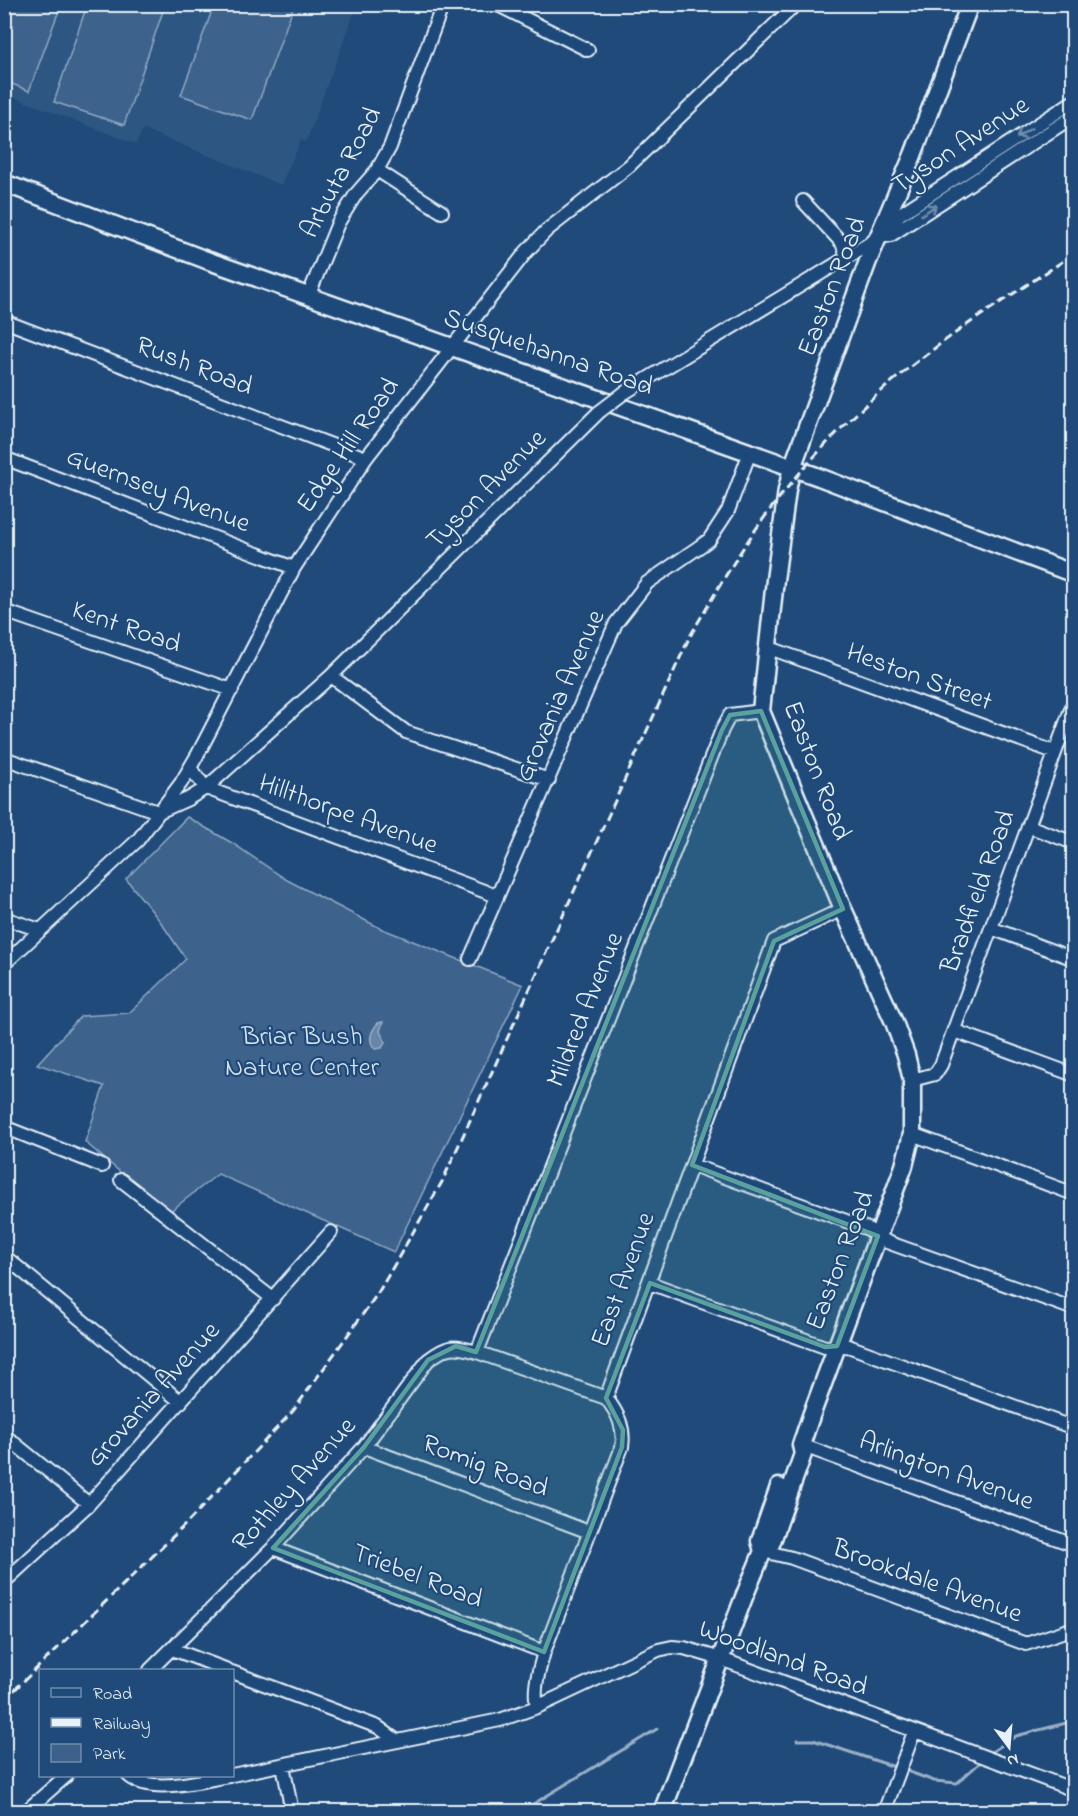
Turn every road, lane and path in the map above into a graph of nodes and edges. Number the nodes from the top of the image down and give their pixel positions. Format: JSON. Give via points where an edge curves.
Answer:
{"nodes":[{"id":1,"x":443,"y":4,"type":"edge"},
{"id":2,"x":496,"y":4,"type":"edge"},
{"id":3,"x":796,"y":4,"type":"edge"},
{"id":4,"x":970,"y":4,"type":"edge"},
{"id":5,"x":588,"y":50,"type":"dead end"},
{"id":6,"x":1074,"y":102,"type":"edge"},
{"id":7,"x":1074,"y":116,"type":"edge"},
{"id":8,"x":377,"y":170,"type":"junction"},
{"id":9,"x":4,"y":183,"type":"edge"},
{"id":10,"x":803,"y":201,"type":"dead end"},
{"id":11,"x":442,"y":212,"type":"dead end"},
{"id":12,"x":879,"y":237,"type":"junction"},
{"id":13,"x":848,"y":256,"type":"junction"},
{"id":14,"x":308,"y":297,"type":"junction"},
{"id":15,"x":4,"y":321,"type":"edge"},
{"id":16,"x":451,"y":346,"type":"junction"},
{"id":17,"x":750,"y":452,"type":"junction"},
{"id":18,"x":4,"y":458,"type":"edge"},
{"id":19,"x":366,"y":458,"type":"junction"},
{"id":20,"x":792,"y":468,"type":"junction"},
{"id":21,"x":294,"y":568,"type":"junction"},
{"id":22,"x":1074,"y":574,"type":"edge"},
{"id":23,"x":4,"y":611,"type":"edge"},
{"id":24,"x":766,"y":647,"type":"junction"},
{"id":25,"x":331,"y":676,"type":"junction"},
{"id":26,"x":232,"y":690,"type":"junction"},
{"id":27,"x":1074,"y":701,"type":"edge"},
{"id":28,"x":761,"y":711,"type":"junction"},
{"id":29,"x":1054,"y":752,"type":"junction"},
{"id":30,"x":4,"y":758,"type":"edge"},
{"id":31,"x":190,"y":768,"type":"junction"},
{"id":32,"x":549,"y":780,"type":"junction"},
{"id":33,"x":206,"y":788,"type":"junction"},
{"id":34,"x":158,"y":812,"type":"junction"},
{"id":35,"x":1028,"y":826,"type":"junction"},
{"id":36,"x":1074,"y":843,"type":"edge"},
{"id":37,"x":497,"y":896,"type":"junction"},
{"id":38,"x":843,"y":909,"type":"junction"},
{"id":39,"x":4,"y":918,"type":"edge"},
{"id":40,"x":991,"y":928,"type":"junction"},
{"id":41,"x":40,"y":930,"type":"junction"},
{"id":42,"x":470,"y":958,"type":"dead end"},
{"id":43,"x":1074,"y":959,"type":"edge"},
{"id":44,"x":4,"y":964,"type":"edge"},
{"id":45,"x":955,"y":1031,"type":"junction"},
{"id":46,"x":1074,"y":1075,"type":"edge"},
{"id":47,"x":912,"y":1080,"type":"junction"},
{"id":48,"x":4,"y":1127,"type":"edge"},
{"id":49,"x":912,"y":1134,"type":"junction"},
{"id":50,"x":692,"y":1165,"type":"junction"},
{"id":51,"x":102,"y":1166,"type":"dead end"},
{"id":52,"x":121,"y":1180,"type":"dead end"},
{"id":53,"x":1074,"y":1194,"type":"edge"},
{"id":54,"x":331,"y":1232,"type":"dead end"},
{"id":55,"x":878,"y":1236,"type":"junction"},
{"id":56,"x":4,"y":1256,"type":"edge"},
{"id":57,"x":650,"y":1283,"type":"junction"},
{"id":58,"x":273,"y":1299,"type":"junction"},
{"id":59,"x":1074,"y":1309,"type":"edge"},
{"id":60,"x":837,"y":1346,"type":"junction"},
{"id":61,"x":477,"y":1352,"type":"junction"},
{"id":62,"x":606,"y":1398,"type":"junction"},
{"id":63,"x":181,"y":1402,"type":"junction"},
{"id":64,"x":1074,"y":1428,"type":"edge"},
{"id":65,"x":4,"y":1435,"type":"edge"},
{"id":66,"x":801,"y":1445,"type":"junction"},
{"id":67,"x":364,"y":1447,"type":"junction"},
{"id":68,"x":89,"y":1504,"type":"junction"},
{"id":69,"x":589,"y":1532,"type":"junction"},
{"id":70,"x":1074,"y":1545,"type":"edge"},
{"id":71,"x":273,"y":1548,"type":"junction"},
{"id":72,"x":763,"y":1551,"type":"junction"},
{"id":73,"x":4,"y":1582,"type":"edge"},
{"id":74,"x":1074,"y":1628,"type":"edge"},
{"id":75,"x":172,"y":1649,"type":"junction"},
{"id":76,"x":544,"y":1652,"type":"junction"},
{"id":77,"x":721,"y":1659,"type":"junction"},
{"id":78,"x":152,"y":1669,"type":"edge"},
{"id":79,"x":223,"y":1669,"type":"edge"},
{"id":80,"x":234,"y":1673,"type":"edge"},
{"id":81,"x":537,"y":1707,"type":"junction"},
{"id":82,"x":914,"y":1732,"type":"junction"},
{"id":83,"x":398,"y":1741,"type":"junction"},
{"id":84,"x":283,"y":1765,"type":"junction"},
{"id":85,"x":234,"y":1774,"type":"edge"},
{"id":86,"x":65,"y":1777,"type":"edge"},
{"id":87,"x":130,"y":1777,"type":"edge"},
{"id":88,"x":220,"y":1777,"type":"edge"},
{"id":89,"x":1074,"y":1790,"type":"edge"},
{"id":90,"x":25,"y":1812,"type":"edge"},
{"id":91,"x":292,"y":1812,"type":"edge"},
{"id":92,"x":662,"y":1812,"type":"edge"},
{"id":93,"x":884,"y":1812,"type":"edge"}],
"edges":[{"from":1,"to":8,"type":"street","name":"Arbuta Road","via":[[390,147]]},
{"from":2,"to":5,"type":"street"},
{"from":3,"to":16,"type":"street","name":"Edge Hill Road","via":[[629,166],[547,230]]},
{"from":4,"to":12,"type":"main road","name":"Easton Road"},
{"from":6,"to":12,"type":"street","name":"Tyson Avenue","one_way":true,"via":[[900,214]]},
{"from":12,"to":7,"type":"street","name":"Tyson Avenue","one_way":true,"via":[[891,235]]},
{"from":8,"to":11,"type":"street"},
{"from":8,"to":14,"type":"street","name":"Arbuta Road","via":[[338,223]]},
{"from":9,"to":14,"type":"main road","name":"Susquehanna Road"},
{"from":10,"to":13,"type":"street","via":[[842,243]]},
{"from":12,"to":13,"type":"street","name":"Tyson Avenue"},
{"from":12,"to":20,"type":"main road","name":"Easton Road"},
{"from":13,"to":25,"type":"street","name":"Tyson Avenue","bridge":true,"via":[[599,412]]},
{"from":14,"to":16,"type":"main road","name":"Susquehanna Road"},
{"from":15,"to":19,"type":"street","name":"Rush Road"},
{"from":16,"to":17,"type":"main road","name":"Susquehanna Road"},
{"from":16,"to":19,"type":"street","name":"Edge Hill Road"},
{"from":17,"to":20,"type":"main road","name":"Susquehanna Road"},
{"from":17,"to":32,"type":"street","name":"Grovania Avenue","via":[[728,511],[709,540],[647,583],[616,623]]},
{"from":18,"to":21,"type":"street","name":"Guernsey Avenue"},
{"from":19,"to":21,"type":"street","name":"Edge Hill Road"},
{"from":20,"to":22,"type":"main road","name":"Susquehanna Road"},
{"from":20,"to":24,"type":"main road","name":"Easton Road"},
{"from":21,"to":26,"type":"street","name":"Edge Hill Road"},
{"from":23,"to":26,"type":"street","name":"Kent Road"},
{"from":24,"to":28,"type":"main road","name":"Easton Road"},
{"from":24,"to":29,"type":"street","name":"Heston Street"},
{"from":25,"to":32,"type":"street","via":[[406,732]]},
{"from":25,"to":33,"type":"street","name":"Tyson Avenue"},
{"from":26,"to":31,"type":"street","name":"Edge Hill Road"},
{"from":27,"to":29,"type":"street","name":"Bradfield Road"},
{"from":28,"to":38,"type":"main road","name":"Easton Road"},
{"from":28,"to":61,"type":"street","name":"Mildred Avenue","via":[[730,715],[722,730]]},
{"from":29,"to":35,"type":"street","name":"Bradfield Road"},
{"from":30,"to":34,"type":"street"},
{"from":31,"to":33,"type":"street"},
{"from":31,"to":34,"type":"street","name":"Edge Hill Road"},
{"from":32,"to":37,"type":"street","name":"Grovania Avenue"},
{"from":33,"to":34,"type":"street","name":"Tyson Avenue"},
{"from":33,"to":37,"type":"street","name":"Hillthorpe Avenue"},
{"from":34,"to":41,"type":"street","name":"Edge Hill Road","via":[[138,840]]},
{"from":35,"to":36,"type":"street"},
{"from":35,"to":40,"type":"street","name":"Bradfield Road"},
{"from":37,"to":42,"type":"street","name":"Grovania Avenue"},
{"from":38,"to":47,"type":"main road","name":"Easton Road","via":[[900,1037]]},
{"from":38,"to":50,"type":"street","name":"East Avenue","via":[[774,941]]},
{"from":39,"to":41,"type":"street"},
{"from":40,"to":43,"type":"street"},
{"from":40,"to":45,"type":"street","name":"Bradfield Road"},
{"from":41,"to":44,"type":"street","name":"Edge Hill Road"},
{"from":45,"to":46,"type":"street"},
{"from":45,"to":47,"type":"street","name":"Bradfield Road","via":[[935,1074]]},
{"from":47,"to":49,"type":"main road","name":"Easton Road"},
{"from":48,"to":51,"type":"street"},
{"from":49,"to":53,"type":"street"},
{"from":49,"to":55,"type":"main road","name":"Easton Road"},
{"from":50,"to":55,"type":"street"},
{"from":50,"to":57,"type":"street","name":"East Avenue"},
{"from":52,"to":58,"type":"street"},
{"from":54,"to":58,"type":"street","name":"Grovania Avenue"},
{"from":55,"to":59,"type":"street"},
{"from":55,"to":60,"type":"main road","name":"Easton Road"},
{"from":56,"to":63,"type":"street"},
{"from":57,"to":60,"type":"street","via":[[825,1347]]},
{"from":57,"to":62,"type":"street","name":"East Avenue"},
{"from":58,"to":63,"type":"street","name":"Grovania Avenue"},
{"from":60,"to":64,"type":"street","via":[[849,1346],[895,1361]]},
{"from":60,"to":66,"type":"main road","name":"Easton Road"},
{"from":61,"to":62,"type":"street","name":"Rothley Avenue"},
{"from":61,"to":67,"type":"street","name":"Rothley Avenue","via":[[456,1346],[428,1360]]},
{"from":62,"to":69,"type":"street","via":[[621,1423],[624,1438]]},
{"from":63,"to":68,"type":"street","name":"Grovania Avenue"},
{"from":65,"to":68,"type":"street"},
{"from":66,"to":70,"type":"street","name":"Arlington Avenue"},
{"from":66,"to":72,"type":"main road","name":"Easton Road","via":[[792,1451],[774,1499],[760,1541]]},
{"from":67,"to":69,"type":"street","name":"Romig Road"},
{"from":67,"to":71,"type":"street","name":"Rothley Avenue"},
{"from":68,"to":73,"type":"street","name":"Grovania Avenue"},
{"from":69,"to":76,"type":"street"},
{"from":71,"to":75,"type":"street","name":"Rothley Avenue"},
{"from":71,"to":76,"type":"street","name":"Triebel Road"},
{"from":72,"to":74,"type":"street","name":"Brookdale Avenue","via":[[792,1558],[1026,1644]]},
{"from":72,"to":77,"type":"main road","name":"Easton Road"},
{"from":75,"to":78,"type":"street","name":"Rothley Avenue"},
{"from":75,"to":79,"type":"street"},
{"from":76,"to":81,"type":"street","via":[[536,1682]]},
{"from":77,"to":81,"type":"street","name":"Woodland Road","via":[[691,1649],[666,1648]]},
{"from":77,"to":82,"type":"street","name":"Woodland Road"},
{"from":77,"to":92,"type":"main road","name":"Easton Road"},
{"from":80,"to":83,"type":"street","via":[[378,1727]]},
{"from":81,"to":83,"type":"street","name":"Woodland Road","via":[[500,1720]]},
{"from":82,"to":89,"type":"street","name":"Woodland Road"},
{"from":82,"to":93,"type":"street"},
{"from":83,"to":84,"type":"street","name":"Woodland Road"},
{"from":84,"to":85,"type":"street","name":"Woodland Road"},
{"from":84,"to":91,"type":"street"},
{"from":86,"to":90,"type":"street"},
{"from":87,"to":88,"type":"street","name":"Woodland Road","via":[[175,1786]]}]}
